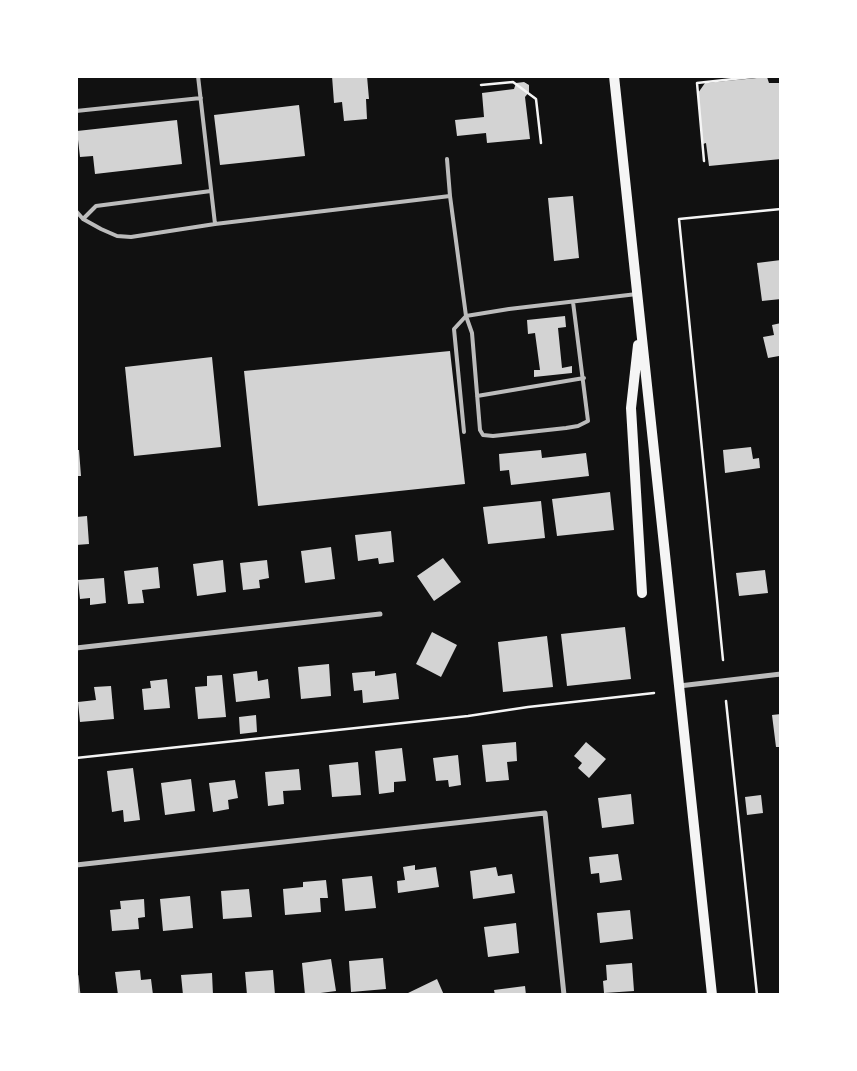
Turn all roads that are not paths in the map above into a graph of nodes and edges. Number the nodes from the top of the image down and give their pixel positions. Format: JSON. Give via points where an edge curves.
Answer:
{"nodes":[{"id":1,"x":198,"y":76,"type":"edge"},
{"id":2,"x":614,"y":76,"type":"edge"},
{"id":3,"x":201,"y":98,"type":"junction"},
{"id":4,"x":76,"y":111,"type":"edge"},
{"id":5,"x":446,"y":159,"type":"dead end"},
{"id":6,"x":211,"y":191,"type":"junction"},
{"id":7,"x":450,"y":196,"type":"junction"},
{"id":8,"x":76,"y":212,"type":"edge"},
{"id":9,"x":83,"y":219,"type":"junction"},
{"id":10,"x":215,"y":224,"type":"junction"},
{"id":11,"x":637,"y":294,"type":"junction"},
{"id":12,"x":573,"y":302,"type":"junction"},
{"id":13,"x":466,"y":316,"type":"junction"},
{"id":14,"x":640,"y":324,"type":"junction"},
{"id":15,"x":584,"y":378,"type":"junction"},
{"id":16,"x":477,"y":396,"type":"junction"},
{"id":17,"x":464,"y":432,"type":"dead end"},
{"id":18,"x":642,"y":593,"type":"dead end"},
{"id":19,"x":380,"y":614,"type":"dead end"},
{"id":20,"x":76,"y":648,"type":"edge"},
{"id":21,"x":781,"y":674,"type":"edge"},
{"id":22,"x":679,"y":686,"type":"junction"},
{"id":23,"x":76,"y":865,"type":"edge"},
{"id":24,"x":76,"y":976,"type":"edge"},
{"id":25,"x":78,"y":995,"type":"edge"},
{"id":26,"x":564,"y":995,"type":"edge"},
{"id":27,"x":712,"y":995,"type":"edge"}],
"edges":[{"from":1,"to":3,"type":"lane"},
{"from":2,"to":11,"type":"main road"},
{"from":3,"to":4,"type":"lane"},
{"from":3,"to":6,"type":"lane"},
{"from":5,"to":7,"type":"lane"},
{"from":6,"to":9,"type":"lane","via":[[96,206]]},
{"from":6,"to":10,"type":"lane"},
{"from":7,"to":10,"type":"lane"},
{"from":7,"to":13,"type":"lane"},
{"from":8,"to":9,"type":"lane"},
{"from":9,"to":10,"type":"lane","via":[[117,236],[131,237]]},
{"from":11,"to":12,"type":"lane"},
{"from":11,"to":14,"type":"main road"},
{"from":12,"to":13,"type":"lane"},
{"from":12,"to":15,"type":"lane"},
{"from":13,"to":16,"type":"lane","via":[[472,333]]},
{"from":13,"to":17,"type":"lane","via":[[454,329]]},
{"from":14,"to":18,"type":"main road","via":[[631,408]]},
{"from":14,"to":22,"type":"main road"},
{"from":15,"to":16,"type":"lane"},
{"from":15,"to":16,"type":"lane","via":[[588,421],[578,426],[483,435]]},
{"from":19,"to":20,"type":"street"},
{"from":21,"to":22,"type":"street"},
{"from":22,"to":27,"type":"main road"},
{"from":23,"to":26,"type":"street","via":[[545,813]]},
{"from":24,"to":25,"type":"street"}]}
